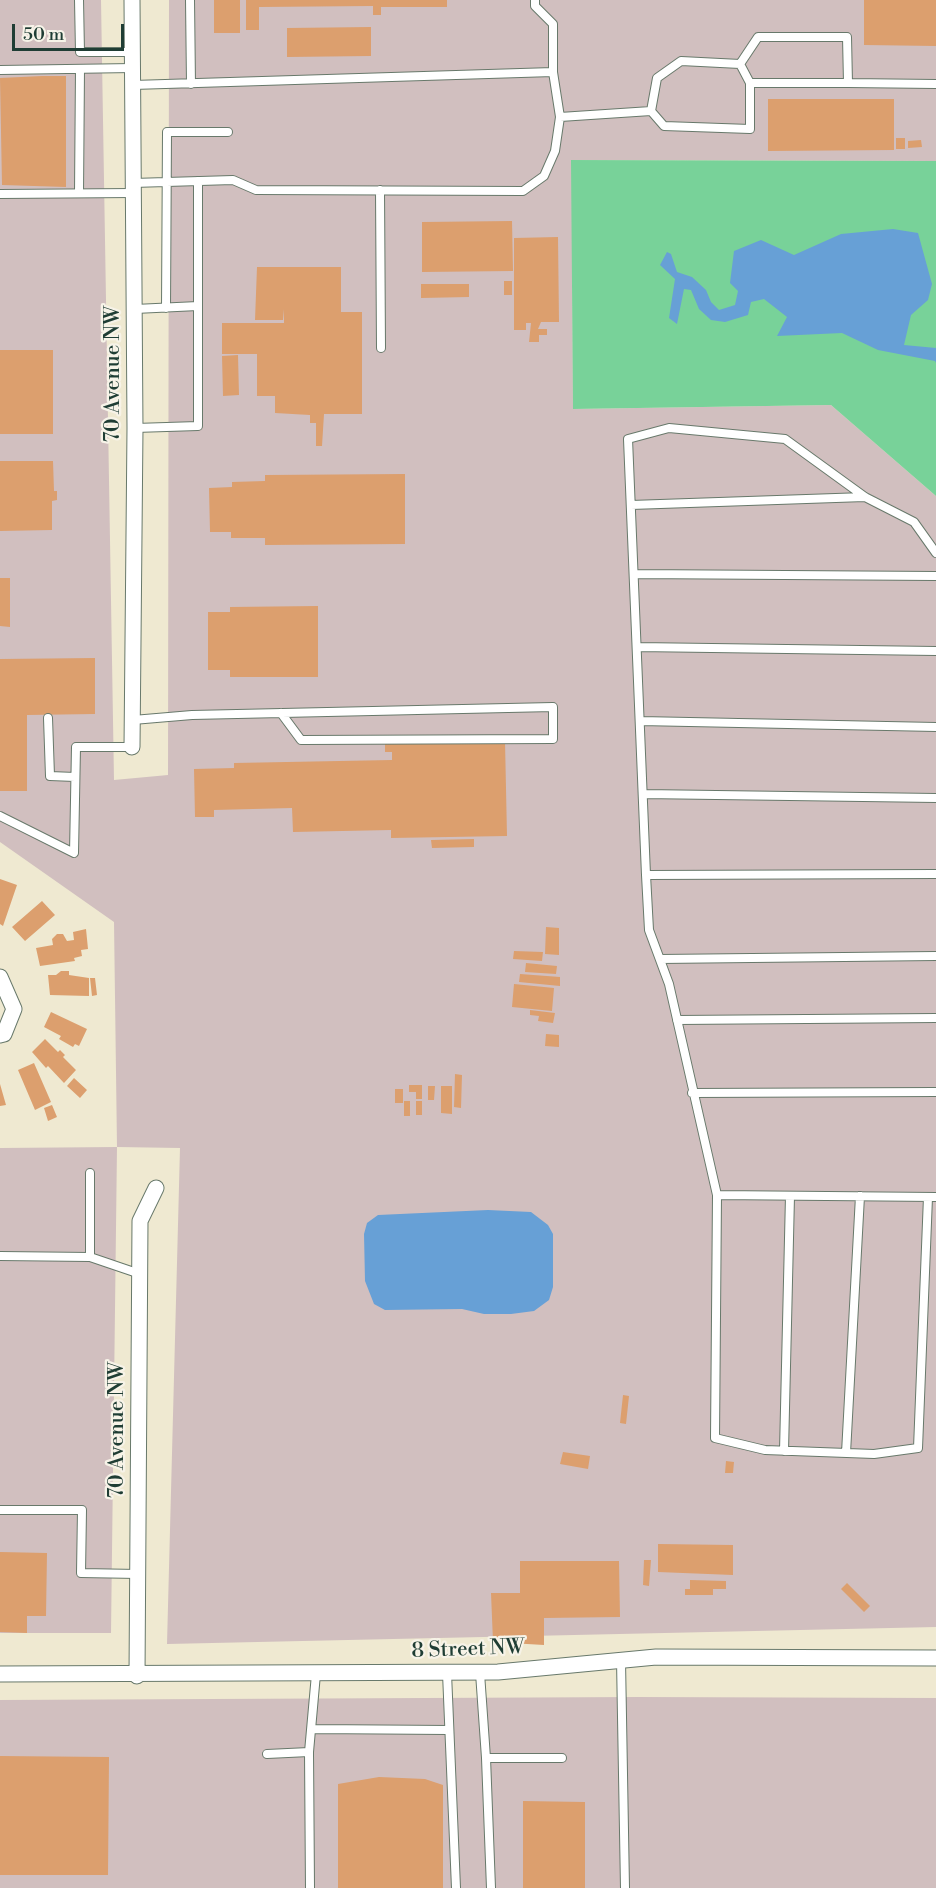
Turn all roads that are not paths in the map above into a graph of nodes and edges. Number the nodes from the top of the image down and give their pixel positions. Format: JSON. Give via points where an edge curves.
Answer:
{"nodes":[{"id":1,"x":79,"y":0,"type":"edge"},
{"id":2,"x":132,"y":0,"type":"edge"},
{"id":3,"x":190,"y":0,"type":"edge"},
{"id":4,"x":535,"y":0,"type":"edge"},
{"id":5,"x":132,"y":52,"type":"junction"},
{"id":6,"x":740,"y":64,"type":"junction"},
{"id":7,"x":133,"y":68,"type":"junction"},
{"id":8,"x":80,"y":69,"type":"junction"},
{"id":9,"x":0,"y":70,"type":"edge"},
{"id":10,"x":553,"y":72,"type":"junction"},
{"id":11,"x":750,"y":83,"type":"junction"},
{"id":12,"x":849,"y":83,"type":"junction"},
{"id":13,"x":191,"y":84,"type":"junction"},
{"id":14,"x":936,"y":84,"type":"edge"},
{"id":15,"x":133,"y":85,"type":"junction"},
{"id":16,"x":651,"y":111,"type":"junction"},
{"id":17,"x":560,"y":117,"type":"junction"},
{"id":18,"x":228,"y":132,"type":"dead end"},
{"id":19,"x":198,"y":181,"type":"junction"},
{"id":20,"x":166,"y":182,"type":"junction"},
{"id":21,"x":134,"y":188,"type":"junction"},
{"id":22,"x":380,"y":190,"type":"junction"},
{"id":23,"x":79,"y":193,"type":"junction"},
{"id":24,"x":0,"y":194,"type":"edge"},
{"id":25,"x":198,"y":306,"type":"junction"},
{"id":26,"x":166,"y":308,"type":"junction"},
{"id":27,"x":135,"y":309,"type":"junction"},
{"id":28,"x":381,"y":348,"type":"dead end"},
{"id":29,"x":135,"y":428,"type":"junction"},
{"id":30,"x":865,"y":497,"type":"junction"},
{"id":31,"x":631,"y":506,"type":"junction"},
{"id":32,"x":936,"y":554,"type":"edge"},
{"id":33,"x":634,"y":574,"type":"junction"},
{"id":34,"x":936,"y":576,"type":"edge"},
{"id":35,"x":637,"y":647,"type":"junction"},
{"id":36,"x":936,"y":651,"type":"edge"},
{"id":37,"x":282,"y":713,"type":"junction"},
{"id":38,"x":48,"y":718,"type":"dead end"},
{"id":39,"x":133,"y":720,"type":"junction"},
{"id":40,"x":640,"y":721,"type":"junction"},
{"id":41,"x":936,"y":727,"type":"edge"},
{"id":42,"x":132,"y":747,"type":"joint"},
{"id":43,"x":75,"y":777,"type":"junction"},
{"id":44,"x":643,"y":794,"type":"junction"},
{"id":45,"x":936,"y":798,"type":"edge"},
{"id":46,"x":0,"y":816,"type":"edge"},
{"id":47,"x":936,"y":874,"type":"edge"},
{"id":48,"x":646,"y":875,"type":"junction"},
{"id":49,"x":936,"y":956,"type":"edge"},
{"id":50,"x":660,"y":959,"type":"junction"},
{"id":51,"x":0,"y":977,"type":"edge"},
{"id":52,"x":936,"y":1017,"type":"edge"},
{"id":53,"x":677,"y":1020,"type":"junction"},
{"id":54,"x":0,"y":1035,"type":"edge"},
{"id":55,"x":936,"y":1092,"type":"edge"},
{"id":56,"x":692,"y":1093,"type":"junction"},
{"id":57,"x":90,"y":1173,"type":"dead end"},
{"id":58,"x":156,"y":1188,"type":"dead end"},
{"id":59,"x":717,"y":1195,"type":"junction"},
{"id":60,"x":790,"y":1196,"type":"junction"},
{"id":61,"x":860,"y":1197,"type":"junction"},
{"id":62,"x":932,"y":1197,"type":"edge"},
{"id":63,"x":0,"y":1256,"type":"edge"},
{"id":64,"x":90,"y":1257,"type":"junction"},
{"id":65,"x":140,"y":1274,"type":"junction"},
{"id":66,"x":784,"y":1451,"type":"junction"},
{"id":67,"x":846,"y":1453,"type":"junction"},
{"id":68,"x":0,"y":1510,"type":"edge"},
{"id":69,"x":138,"y":1574,"type":"junction"},
{"id":70,"x":936,"y":1658,"type":"edge"},
{"id":71,"x":621,"y":1660,"type":"junction"},
{"id":72,"x":480,"y":1672,"type":"junction"},
{"id":73,"x":447,"y":1673,"type":"junction"},
{"id":74,"x":0,"y":1674,"type":"edge"},
{"id":75,"x":316,"y":1674,"type":"junction"},
{"id":76,"x":137,"y":1676,"type":"junction"},
{"id":77,"x":312,"y":1729,"type":"junction"},
{"id":78,"x":449,"y":1730,"type":"junction"},
{"id":79,"x":309,"y":1752,"type":"junction"},
{"id":80,"x":267,"y":1754,"type":"dead end"},
{"id":81,"x":486,"y":1758,"type":"junction"},
{"id":82,"x":562,"y":1758,"type":"dead end"},
{"id":83,"x":310,"y":1888,"type":"edge"},
{"id":84,"x":456,"y":1888,"type":"edge"},
{"id":85,"x":491,"y":1888,"type":"edge"},
{"id":86,"x":625,"y":1888,"type":"edge"}],
"edges":[{"from":1,"to":5,"type":"lane","via":[[80,52]]},
{"from":2,"to":5,"type":"street","name":"70 Avenue NW"},
{"from":3,"to":13,"type":"lane"},
{"from":4,"to":10,"type":"lane","via":[[535,6],[553,24]]},
{"from":5,"to":7,"type":"street","name":"70 Avenue NW"},
{"from":6,"to":11,"type":"lane"},
{"from":6,"to":12,"type":"lane","via":[[758,37],[847,37]]},
{"from":6,"to":16,"type":"lane","via":[[681,61],[657,78]]},
{"from":7,"to":8,"type":"lane"},
{"from":7,"to":15,"type":"street","name":"70 Avenue NW"},
{"from":8,"to":9,"type":"lane"},
{"from":8,"to":23,"type":"lane"},
{"from":10,"to":13,"type":"lane"},
{"from":10,"to":17,"type":"lane"},
{"from":11,"to":12,"type":"lane"},
{"from":11,"to":16,"type":"lane","via":[[750,129],[663,126]]},
{"from":12,"to":14,"type":"lane"},
{"from":13,"to":15,"type":"lane"},
{"from":15,"to":21,"type":"street","name":"70 Avenue NW"},
{"from":16,"to":17,"type":"lane"},
{"from":17,"to":22,"type":"lane","via":[[555,151],[544,176],[523,190]]},
{"from":18,"to":20,"type":"lane","via":[[167,132]]},
{"from":19,"to":20,"type":"lane"},
{"from":19,"to":22,"type":"lane","via":[[233,180],[256,190]]},
{"from":19,"to":25,"type":"lane"},
{"from":20,"to":21,"type":"lane"},
{"from":20,"to":26,"type":"lane"},
{"from":21,"to":23,"type":"lane"},
{"from":21,"to":27,"type":"street","name":"70 Avenue NW"},
{"from":22,"to":28,"type":"lane"},
{"from":23,"to":24,"type":"lane"},
{"from":25,"to":26,"type":"lane"},
{"from":25,"to":29,"type":"lane","via":[[198,426]]},
{"from":26,"to":27,"type":"lane"},
{"from":27,"to":29,"type":"street","name":"70 Avenue NW"},
{"from":29,"to":39,"type":"street","name":"70 Avenue NW"},
{"from":30,"to":31,"type":"lane"},
{"from":30,"to":31,"type":"lane","via":[[785,439],[669,428],[628,440]]},
{"from":30,"to":32,"type":"lane","via":[[914,522]]},
{"from":31,"to":33,"type":"lane"},
{"from":33,"to":34,"type":"lane"},
{"from":33,"to":35,"type":"lane"},
{"from":35,"to":36,"type":"lane"},
{"from":35,"to":40,"type":"lane"},
{"from":37,"to":37,"type":"lane","via":[[301,740],[553,739],[553,707]]},
{"from":37,"to":39,"type":"lane"},
{"from":38,"to":43,"type":"lane","via":[[50,776]]},
{"from":39,"to":42,"type":"street","name":"70 Avenue NW"},
{"from":40,"to":41,"type":"lane"},
{"from":40,"to":44,"type":"lane"},
{"from":42,"to":43,"type":"lane","via":[[76,747]]},
{"from":43,"to":46,"type":"lane","via":[[74,853]]},
{"from":44,"to":45,"type":"lane"},
{"from":44,"to":48,"type":"lane"},
{"from":47,"to":48,"type":"lane"},
{"from":48,"to":50,"type":"lane","via":[[649,930]]},
{"from":49,"to":50,"type":"lane"},
{"from":50,"to":53,"type":"lane"},
{"from":51,"to":54,"type":"street","via":[[14,1009],[4,1034]]},
{"from":52,"to":53,"type":"lane"},
{"from":53,"to":56,"type":"lane"},
{"from":55,"to":56,"type":"lane"},
{"from":56,"to":59,"type":"lane"},
{"from":57,"to":64,"type":"lane"},
{"from":58,"to":65,"type":"street","name":"70 Avenue NW","via":[[140,1221]]},
{"from":59,"to":60,"type":"lane"},
{"from":59,"to":66,"type":"lane","via":[[715,1438]]},
{"from":60,"to":61,"type":"lane"},
{"from":60,"to":66,"type":"lane"},
{"from":61,"to":62,"type":"lane"},
{"from":61,"to":67,"type":"lane"},
{"from":62,"to":67,"type":"lane","via":[[918,1448]]},
{"from":63,"to":64,"type":"lane"},
{"from":64,"to":65,"type":"lane"},
{"from":65,"to":69,"type":"street","name":"70 Avenue NW"},
{"from":66,"to":67,"type":"lane"},
{"from":68,"to":69,"type":"lane","via":[[82,1510],[81,1573]]},
{"from":69,"to":76,"type":"street","name":"70 Avenue NW"},
{"from":70,"to":71,"type":"street","name":"8 Street NW"},
{"from":71,"to":72,"type":"street","name":"8 Street NW"},
{"from":71,"to":86,"type":"lane"},
{"from":72,"to":73,"type":"street","name":"8 Street NW"},
{"from":72,"to":81,"type":"lane"},
{"from":73,"to":75,"type":"street","name":"8 Street NW"},
{"from":73,"to":78,"type":"lane"},
{"from":74,"to":76,"type":"street","name":"8 Street NW"},
{"from":75,"to":76,"type":"street","name":"8 Street NW"},
{"from":75,"to":77,"type":"lane"},
{"from":77,"to":78,"type":"lane"},
{"from":77,"to":79,"type":"lane"},
{"from":78,"to":84,"type":"lane"},
{"from":79,"to":80,"type":"lane"},
{"from":79,"to":83,"type":"lane"},
{"from":81,"to":82,"type":"lane"},
{"from":81,"to":85,"type":"lane"}]}
